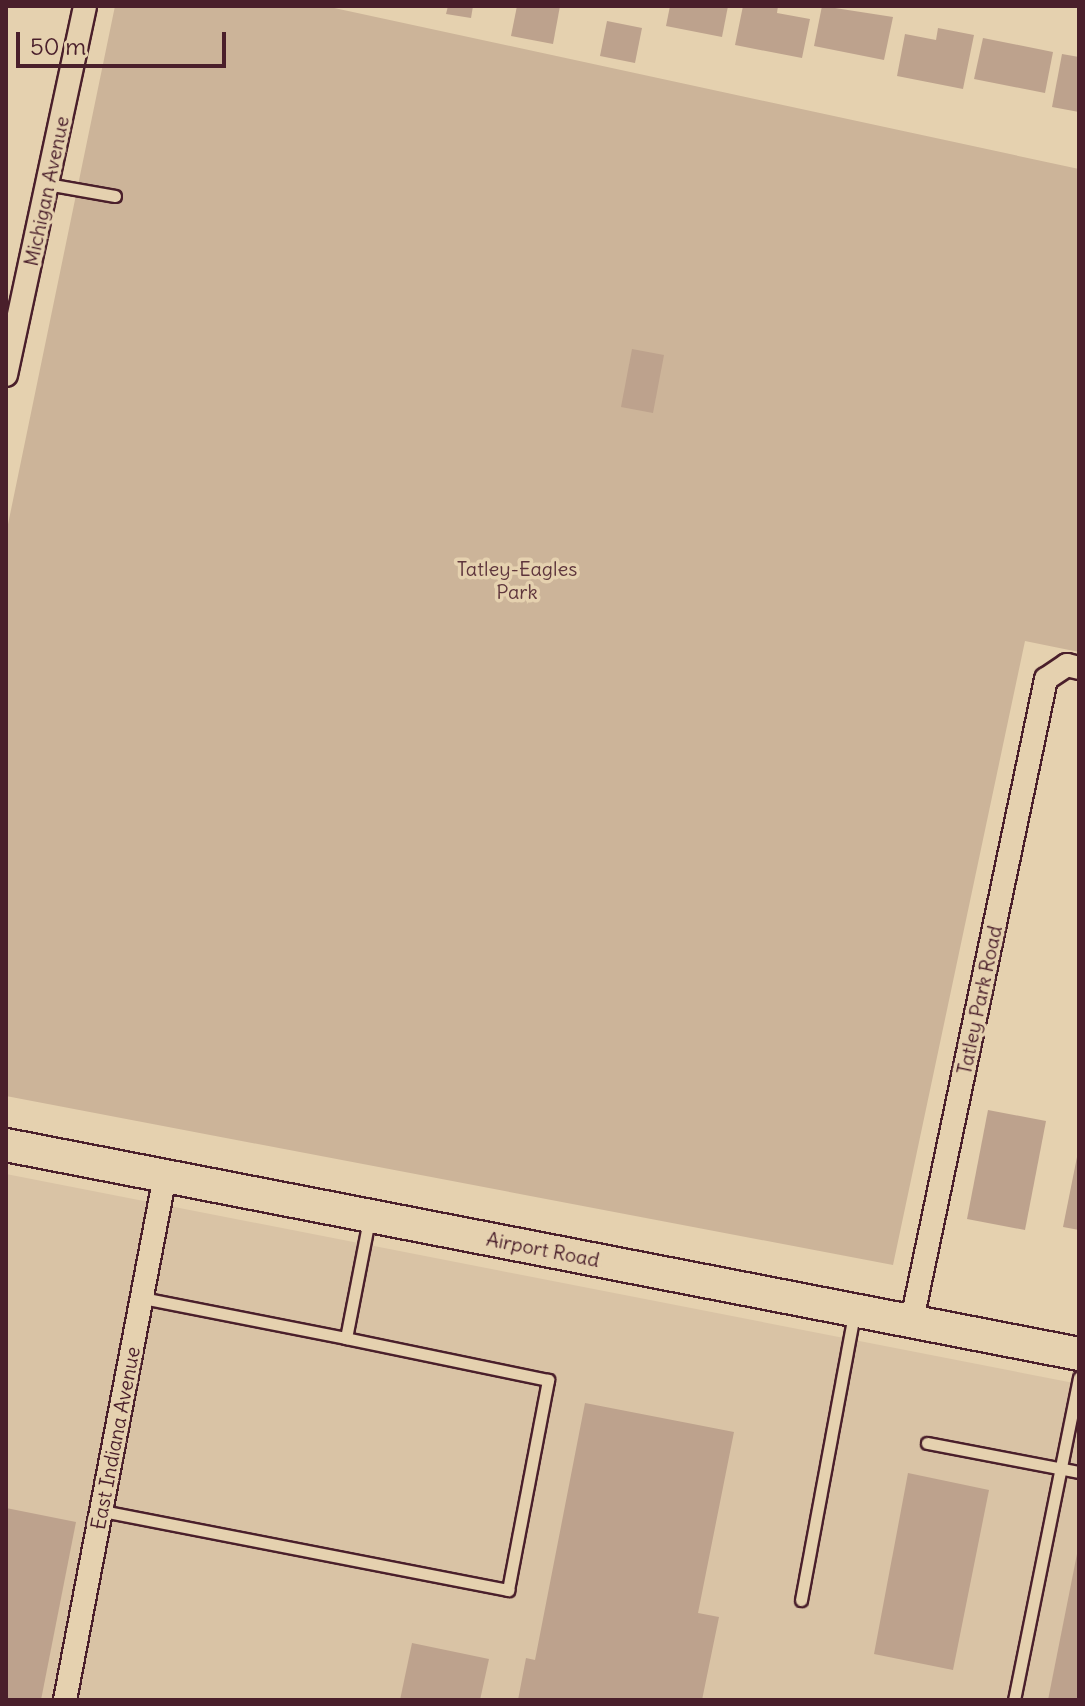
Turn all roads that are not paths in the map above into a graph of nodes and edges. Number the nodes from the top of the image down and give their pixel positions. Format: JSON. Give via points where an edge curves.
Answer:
{"nodes":[{"id":1,"x":85,"y":6,"type":"edge"},
{"id":2,"x":47,"y":184,"type":"junction"},
{"id":3,"x":115,"y":196,"type":"dead end"},
{"id":4,"x":6,"y":375,"type":"edge"},
{"id":5,"x":1079,"y":668,"type":"edge"},
{"id":6,"x":6,"y":1145,"type":"edge"},
{"id":7,"x":165,"y":1176,"type":"junction"},
{"id":8,"x":370,"y":1216,"type":"junction"},
{"id":9,"x":142,"y":1298,"type":"junction"},
{"id":10,"x":855,"y":1310,"type":"junction"},
{"id":11,"x":912,"y":1320,"type":"junction"},
{"id":12,"x":346,"y":1338,"type":"junction"},
{"id":13,"x":1079,"y":1354,"type":"edge"},
{"id":14,"x":1079,"y":1377,"type":"edge"},
{"id":15,"x":927,"y":1443,"type":"dead end"},
{"id":16,"x":1061,"y":1468,"type":"junction"},
{"id":17,"x":1079,"y":1472,"type":"edge"},
{"id":18,"x":102,"y":1511,"type":"junction"},
{"id":19,"x":801,"y":1600,"type":"dead end"},
{"id":20,"x":65,"y":1700,"type":"edge"},
{"id":21,"x":1014,"y":1700,"type":"edge"}],
"edges":[{"from":1,"to":2,"type":"street","name":"Michigan Avenue"},
{"from":2,"to":3,"type":"lane"},
{"from":2,"to":4,"type":"street","name":"Michigan Avenue"},
{"from":5,"to":11,"type":"street","name":"Tatley Park Road","via":[[1067,665],[1046,679]]},
{"from":6,"to":7,"type":"main road","name":"Airport Road"},
{"from":7,"to":8,"type":"main road","name":"Airport Road"},
{"from":7,"to":9,"type":"street","name":"East Indiana Avenue"},
{"from":8,"to":10,"type":"main road","name":"Airport Road"},
{"from":8,"to":12,"type":"lane"},
{"from":9,"to":12,"type":"lane"},
{"from":9,"to":18,"type":"street","name":"East Indiana Avenue"},
{"from":10,"to":11,"type":"main road","name":"Airport Road"},
{"from":10,"to":19,"type":"lane"},
{"from":11,"to":13,"type":"main road","name":"Airport Road"},
{"from":12,"to":18,"type":"lane","via":[[548,1380],[508,1590]]},
{"from":14,"to":16,"type":"lane"},
{"from":15,"to":16,"type":"lane"},
{"from":16,"to":17,"type":"lane"},
{"from":16,"to":21,"type":"lane"},
{"from":18,"to":20,"type":"street","name":"East Indiana Avenue"}]}
